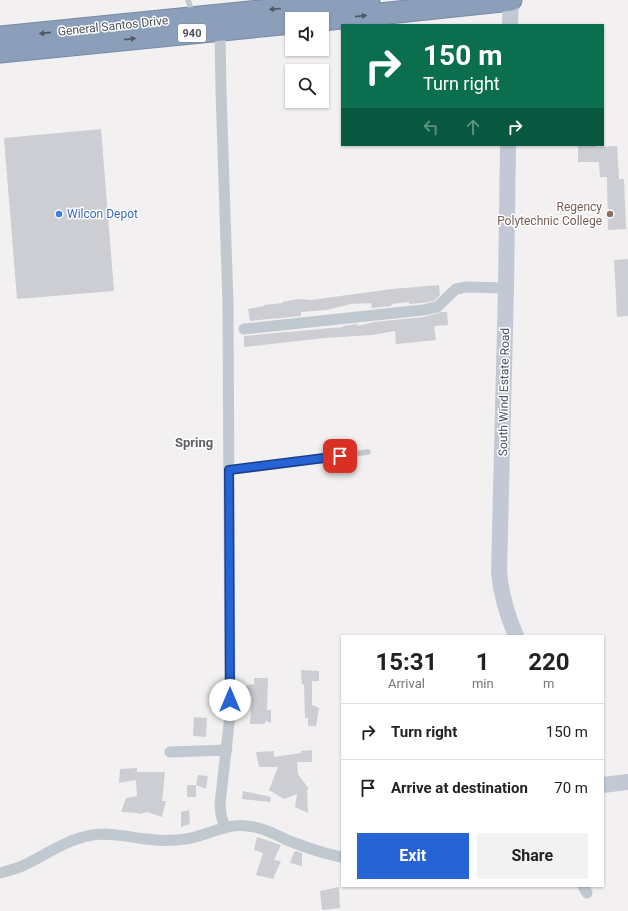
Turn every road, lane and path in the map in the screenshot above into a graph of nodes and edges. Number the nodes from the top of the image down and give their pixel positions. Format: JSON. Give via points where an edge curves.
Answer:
{"nodes":[{"id":1,"x":369,"y":0,"type":"edge"},
{"id":2,"x":511,"y":0,"type":"edge"},
{"id":3,"x":191,"y":9,"type":"edge"},
{"id":4,"x":329,"y":19,"type":"edge"},
{"id":5,"x":285,"y":24,"type":"edge"},
{"id":6,"x":510,"y":24,"type":"edge"},
{"id":7,"x":220,"y":31,"type":"junction"},
{"id":8,"x":0,"y":38,"type":"edge"},
{"id":9,"x":0,"y":52,"type":"edge"},
{"id":10,"x":508,"y":146,"type":"edge"},
{"id":11,"x":506,"y":288,"type":"junction"},
{"id":12,"x":244,"y":329,"type":"dead end"},
{"id":13,"x":368,"y":452,"type":"dead end"},
{"id":14,"x":229,"y":470,"type":"junction"},
{"id":15,"x":516,"y":635,"type":"edge"},
{"id":16,"x":227,"y":750,"type":"junction"},
{"id":17,"x":170,"y":752,"type":"dead end"},
{"id":18,"x":628,"y":782,"type":"edge"},
{"id":19,"x":604,"y":785,"type":"edge"},
{"id":20,"x":225,"y":828,"type":"junction"},
{"id":21,"x":341,"y":857,"type":"edge"},
{"id":22,"x":0,"y":873,"type":"edge"}],
"edges":[{"from":1,"to":3,"type":"highway","name":"General Santos Drive","number":"940","one_way":true},
{"from":4,"to":2,"type":"highway","one_way":true},
{"from":2,"to":6,"type":"street"},
{"from":3,"to":8,"type":"highway","name":"General Santos Drive","number":"940","one_way":true},
{"from":5,"to":7,"type":"highway","name":"General Santos Drive","number":"940"},
{"from":9,"to":7,"type":"highway","name":"General Santos Drive","number":"940","one_way":true},
{"from":7,"to":14,"type":"street","via":[[228,304]]},
{"from":10,"to":11,"type":"street","name":"South Wind Estate Road"},
{"from":11,"to":12,"type":"street","via":[[456,289],[437,307],[423,310]]},
{"from":11,"to":15,"type":"street","name":"South Wind Estate Road","via":[[499,572],[509,619]]},
{"from":13,"to":14,"type":"lane"},
{"from":14,"to":16,"type":"street","via":[[230,715]]},
{"from":16,"to":17,"type":"street"},
{"from":16,"to":20,"type":"street","via":[[220,804]]},
{"from":18,"to":19,"type":"street"},
{"from":20,"to":21,"type":"street","via":[[237,826],[263,829],[304,847]]},
{"from":20,"to":22,"type":"street","via":[[204,836],[170,841],[93,835],[74,840],[21,866]]}]}
